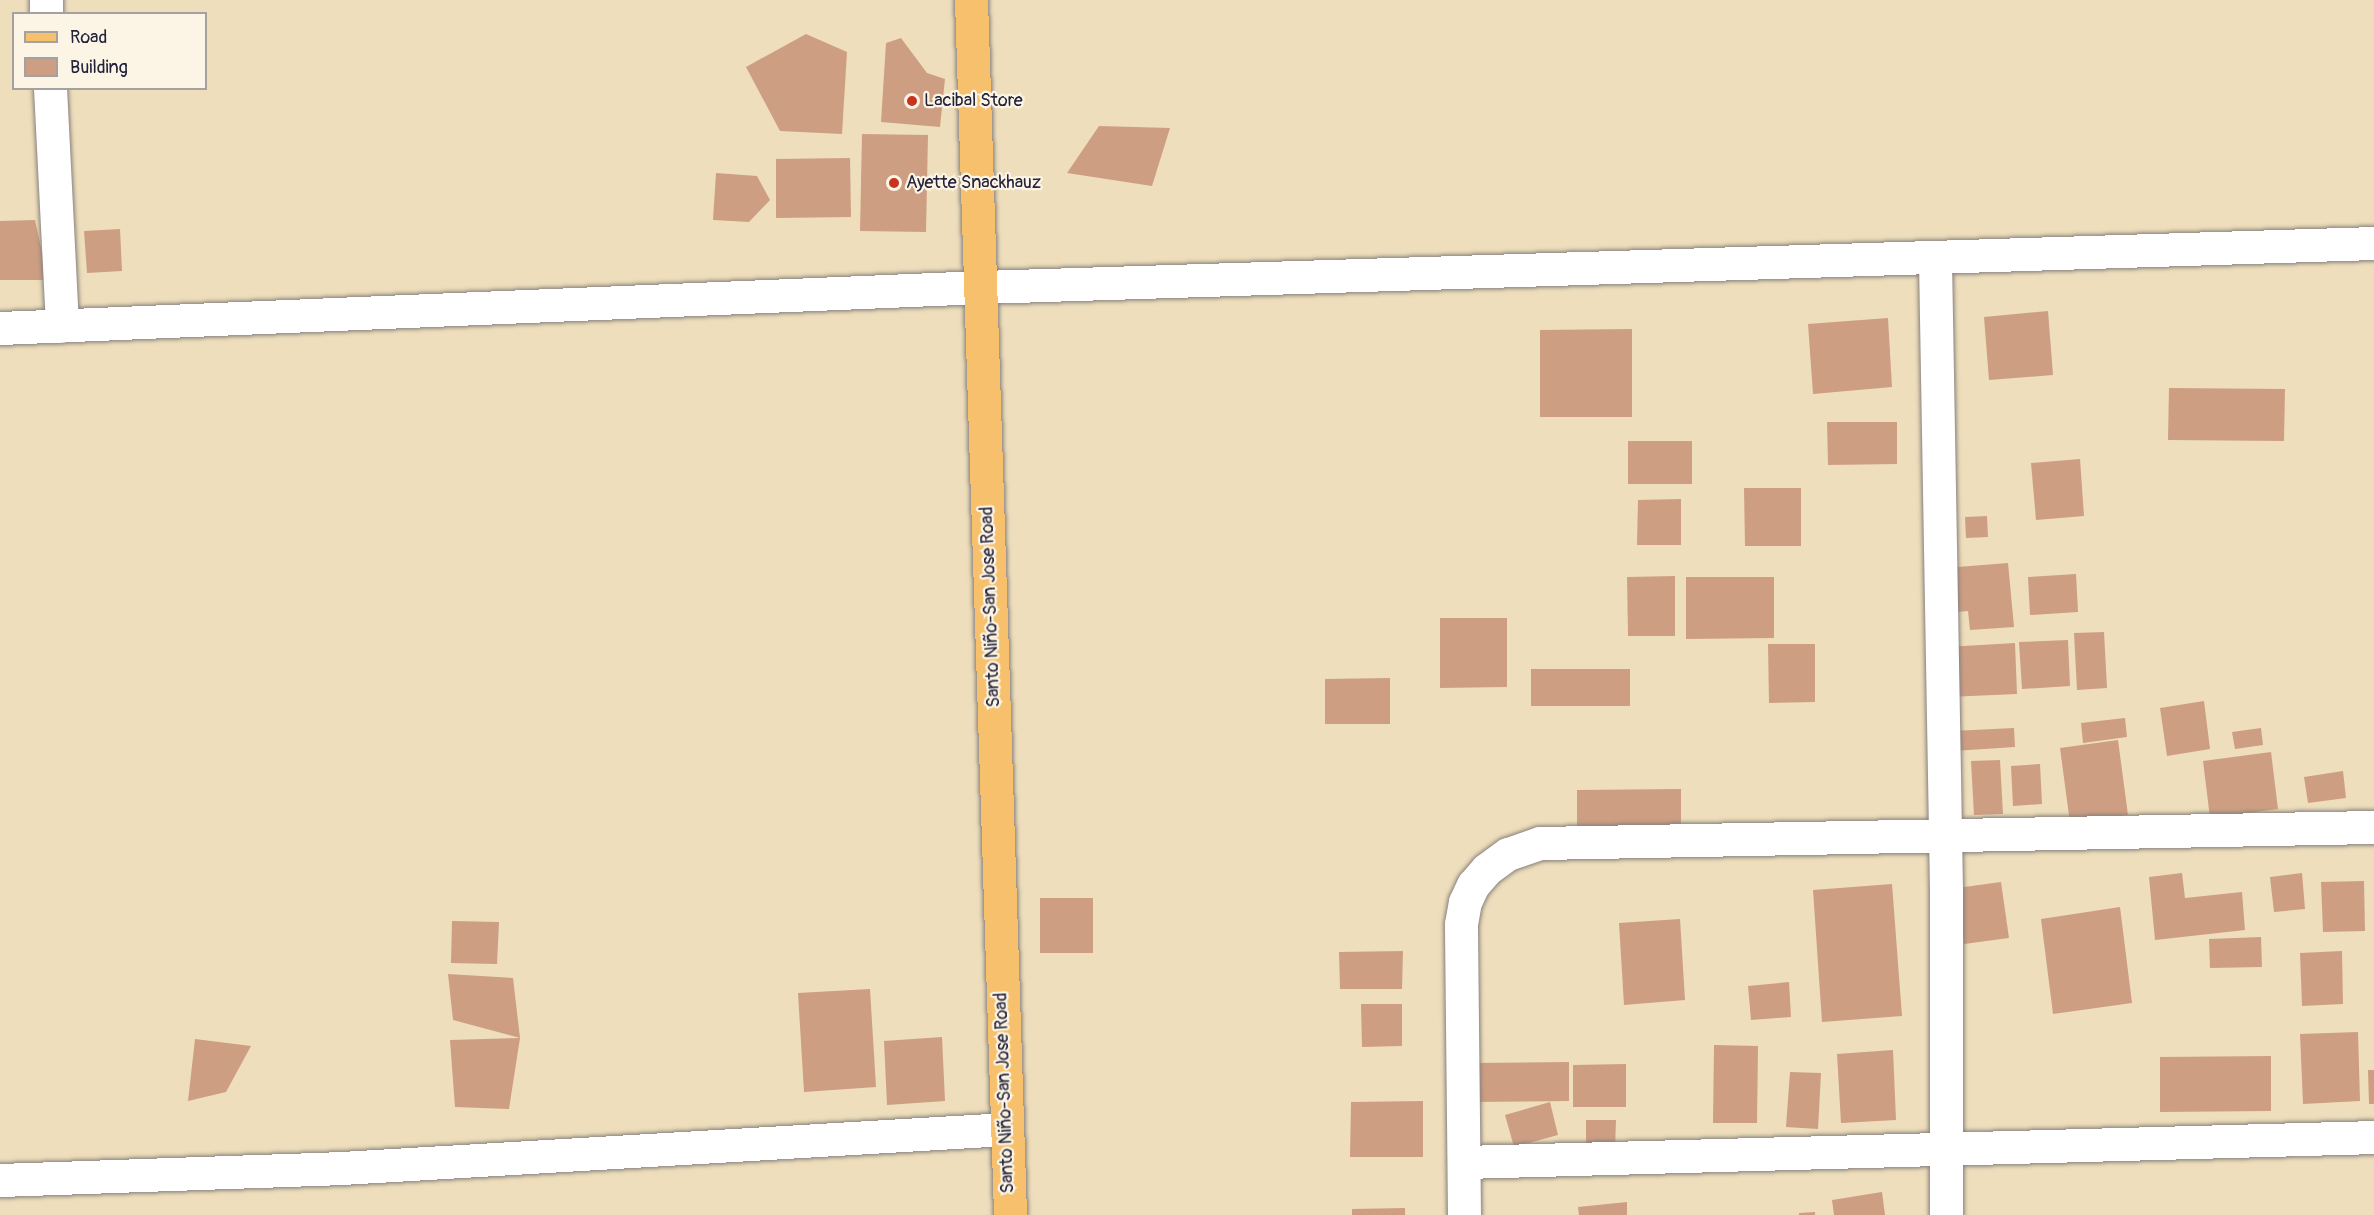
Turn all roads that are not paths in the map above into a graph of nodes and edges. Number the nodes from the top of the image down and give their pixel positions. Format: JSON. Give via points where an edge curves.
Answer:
{"nodes":[{"id":1,"x":971,"y":0,"type":"edge"},
{"id":2,"x":50,"y":90,"type":"edge"},
{"id":3,"x":2374,"y":243,"type":"edge"},
{"id":4,"x":1935,"y":260,"type":"junction"},
{"id":5,"x":981,"y":286,"type":"junction"},
{"id":6,"x":62,"y":326,"type":"junction"},
{"id":7,"x":0,"y":328,"type":"edge"},
{"id":8,"x":2374,"y":826,"type":"edge"},
{"id":9,"x":1945,"y":835,"type":"junction"},
{"id":10,"x":1006,"y":1129,"type":"junction"},
{"id":11,"x":2374,"y":1137,"type":"edge"},
{"id":12,"x":1947,"y":1146,"type":"junction"},
{"id":13,"x":1464,"y":1162,"type":"junction"},
{"id":14,"x":0,"y":1180,"type":"edge"},
{"id":15,"x":1010,"y":1215,"type":"edge"},
{"id":16,"x":1464,"y":1215,"type":"edge"},
{"id":17,"x":1946,"y":1215,"type":"edge"}],
"edges":[{"from":1,"to":5,"type":"main road","name":"Santo Niño-San Jose Road"},
{"from":2,"to":6,"type":"street"},
{"from":3,"to":4,"type":"street"},
{"from":4,"to":5,"type":"street"},
{"from":4,"to":9,"type":"street"},
{"from":5,"to":6,"type":"street"},
{"from":5,"to":10,"type":"main road","name":"Santo Niño-San Jose Road"},
{"from":6,"to":7,"type":"street"},
{"from":8,"to":9,"type":"street"},
{"from":9,"to":12,"type":"street"},
{"from":9,"to":13,"type":"street","via":[[1540,843],[1508,854],[1473,885],[1461,924]]},
{"from":10,"to":14,"type":"street","via":[[354,1167]]},
{"from":10,"to":15,"type":"main road","name":"Santo Niño-San Jose Road"},
{"from":11,"to":12,"type":"street"},
{"from":12,"to":13,"type":"street"},
{"from":12,"to":17,"type":"street"},
{"from":13,"to":16,"type":"street"}]}
